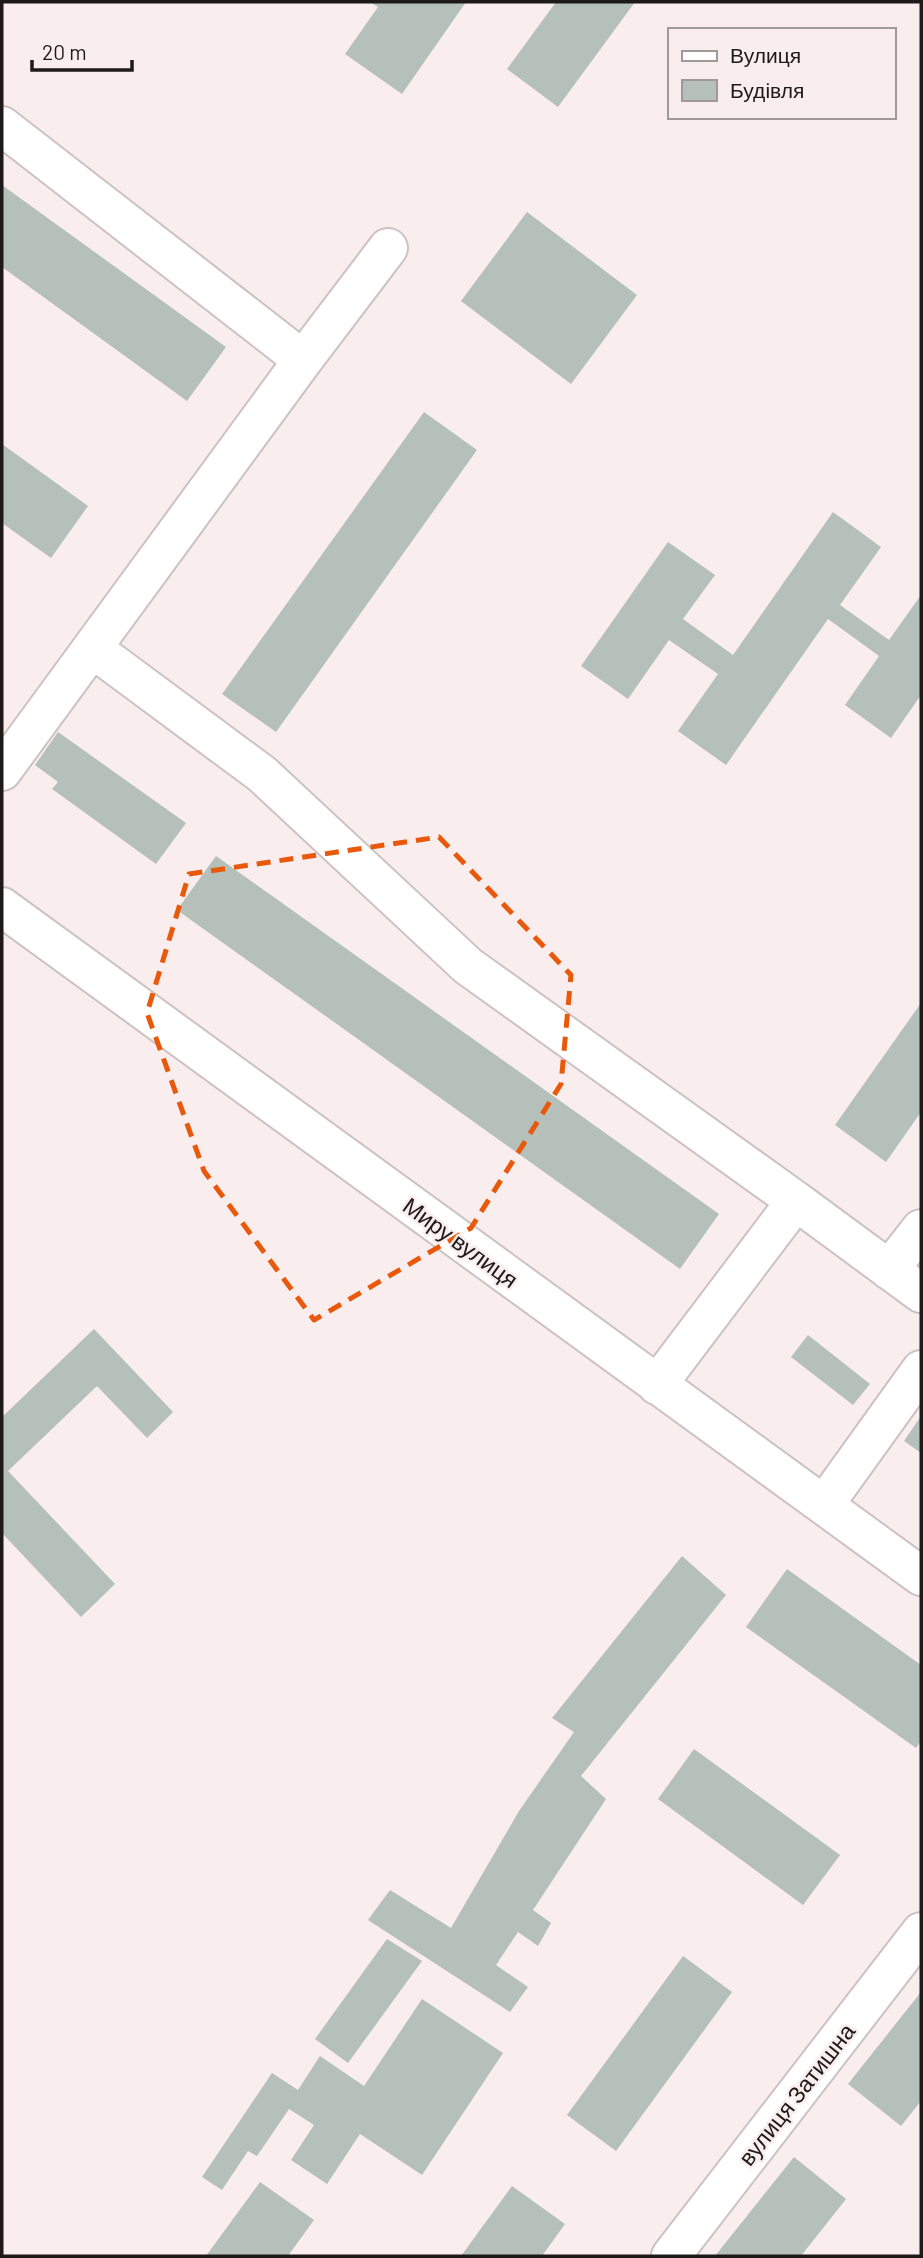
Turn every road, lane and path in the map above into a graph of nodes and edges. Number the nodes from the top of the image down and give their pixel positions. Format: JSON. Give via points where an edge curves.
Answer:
{"nodes":[{"id":1,"x":2,"y":126,"type":"edge"},
{"id":2,"x":388,"y":248,"type":"dead end"},
{"id":3,"x":303,"y":360,"type":"junction"},
{"id":4,"x":92,"y":648,"type":"junction"},
{"id":5,"x":2,"y":771,"type":"edge"},
{"id":6,"x":2,"y":907,"type":"edge"},
{"id":7,"x":796,"y":1201,"type":"junction"},
{"id":8,"x":921,"y":1229,"type":"edge"},
{"id":9,"x":889,"y":1270,"type":"junction"},
{"id":10,"x":921,"y":1293,"type":"edge"},
{"id":11,"x":921,"y":1370,"type":"edge"},
{"id":12,"x":657,"y":1385,"type":"junction"},
{"id":13,"x":824,"y":1505,"type":"junction"},
{"id":14,"x":921,"y":1576,"type":"edge"},
{"id":15,"x":921,"y":1932,"type":"edge"},
{"id":16,"x":671,"y":2256,"type":"edge"}],
"edges":[{"from":1,"to":3,"type":"street"},
{"from":2,"to":3,"type":"street"},
{"from":3,"to":4,"type":"street"},
{"from":4,"to":5,"type":"street"},
{"from":4,"to":7,"type":"street","via":[[262,774],[468,966]]},
{"from":6,"to":12,"type":"street","name":"Миру вулиця"},
{"from":7,"to":9,"type":"street"},
{"from":7,"to":12,"type":"street"},
{"from":8,"to":9,"type":"street"},
{"from":9,"to":10,"type":"street"},
{"from":11,"to":13,"type":"street"},
{"from":12,"to":13,"type":"street","name":"Миру вулиця"},
{"from":13,"to":14,"type":"street","name":"Миру вулиця"},
{"from":15,"to":16,"type":"street","name":"вулиця Затишна"}]}
